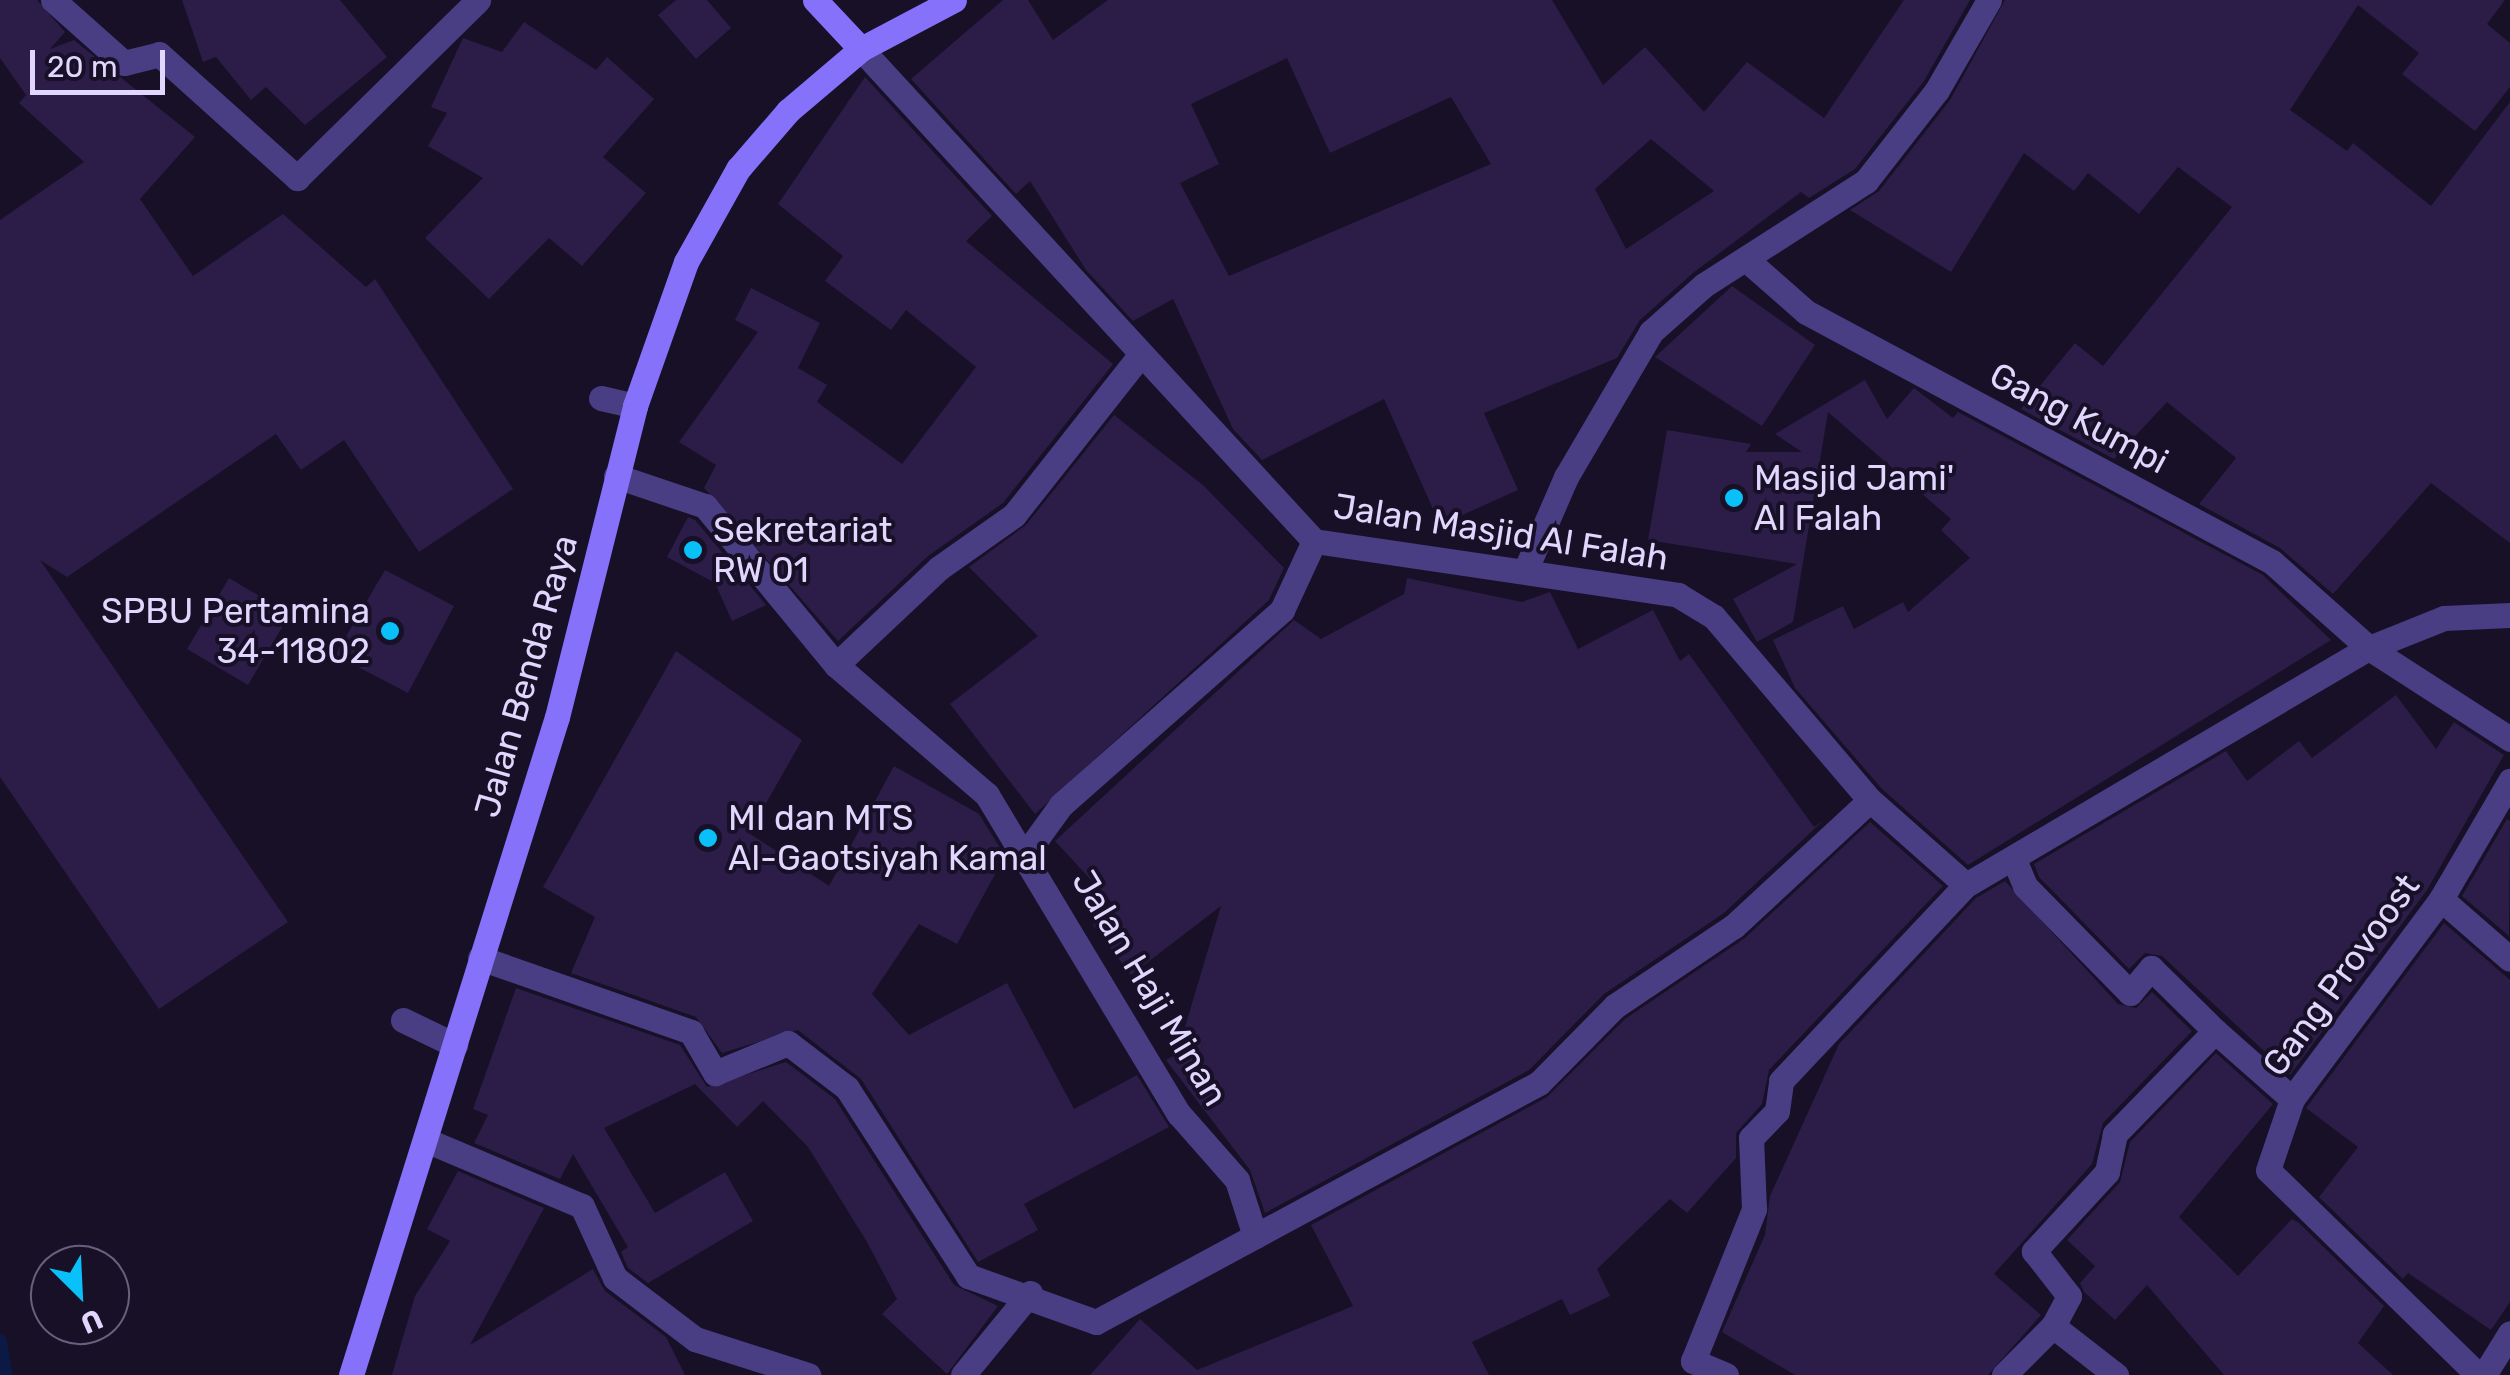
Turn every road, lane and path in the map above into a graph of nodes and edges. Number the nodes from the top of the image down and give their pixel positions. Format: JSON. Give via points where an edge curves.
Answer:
{"nodes":[{"id":1,"x":53,"y":0,"type":"edge"},
{"id":2,"x":478,"y":0,"type":"edge"},
{"id":3,"x":815,"y":0,"type":"edge"},
{"id":4,"x":954,"y":0,"type":"edge"},
{"id":5,"x":1989,"y":0,"type":"edge"},
{"id":6,"x":861,"y":49,"type":"junction"},
{"id":7,"x":1748,"y":261,"type":"junction"},
{"id":8,"x":1138,"y":358,"type":"junction"},
{"id":9,"x":601,"y":398,"type":"dead end"},
{"id":10,"x":636,"y":406,"type":"junction"},
{"id":11,"x":616,"y":476,"type":"junction"},
{"id":12,"x":1314,"y":540,"type":"junction"},
{"id":13,"x":1525,"y":572,"type":"junction"},
{"id":14,"x":2510,"y":615,"type":"edge"},
{"id":15,"x":2369,"y":648,"type":"junction"},
{"id":16,"x":836,"y":664,"type":"junction"},
{"id":17,"x":2510,"y":740,"type":"edge"},
{"id":18,"x":2510,"y":781,"type":"edge"},
{"id":19,"x":1870,"y":800,"type":"junction"},
{"id":20,"x":1027,"y":852,"type":"junction"},
{"id":21,"x":2015,"y":862,"type":"junction"},
{"id":22,"x":1966,"y":885,"type":"junction"},
{"id":23,"x":2442,"y":899,"type":"junction"},
{"id":24,"x":480,"y":958,"type":"junction"},
{"id":25,"x":2510,"y":959,"type":"edge"},
{"id":26,"x":416,"y":1027,"type":"dead end"},
{"id":27,"x":2215,"y":1032,"type":"junction"},
{"id":28,"x":455,"y":1046,"type":"junction"},
{"id":29,"x":2292,"y":1099,"type":"junction"},
{"id":30,"x":428,"y":1142,"type":"junction"},
{"id":31,"x":1255,"y":1236,"type":"junction"},
{"id":32,"x":1030,"y":1293,"type":"junction"},
{"id":33,"x":2053,"y":1326,"type":"junction"},
{"id":34,"x":2510,"y":1333,"type":"edge"},
{"id":35,"x":351,"y":1375,"type":"edge"},
{"id":36,"x":808,"y":1375,"type":"edge"},
{"id":37,"x":963,"y":1375,"type":"edge"},
{"id":38,"x":1726,"y":1375,"type":"edge"},
{"id":39,"x":2004,"y":1375,"type":"edge"},
{"id":40,"x":2116,"y":1375,"type":"edge"},
{"id":41,"x":2481,"y":1375,"type":"edge"}],
"edges":[{"from":1,"to":2,"type":"street","via":[[124,63],[159,54],[298,178]]},
{"from":3,"to":6,"type":"main road"},
{"from":4,"to":6,"type":"main road","name":"Jalan Benda Raya"},
{"from":5,"to":7,"type":"street","via":[[1937,90],[1866,181]]},
{"from":6,"to":8,"type":"street","name":"Jalan Masjid Al Falah"},
{"from":6,"to":10,"type":"main road","name":"Jalan Benda Raya","via":[[788,111],[720,196],[674,290]]},
{"from":7,"to":13,"type":"street","via":[[1704,285],[1652,332],[1566,478]]},
{"from":7,"to":15,"type":"street","name":"Gang Kumpi","via":[[1806,312],[2272,562]]},
{"from":8,"to":12,"type":"street","name":"Jalan Masjid Al Falah"},
{"from":8,"to":16,"type":"street","via":[[1014,515],[939,568]]},
{"from":9,"to":10,"type":"street"},
{"from":10,"to":11,"type":"main road","name":"Jalan Benda Raya"},
{"from":11,"to":16,"type":"street","name":"Jalan Haji Minan","via":[[704,506]]},
{"from":11,"to":24,"type":"main road","name":"Jalan Benda Raya","via":[[557,718]]},
{"from":12,"to":13,"type":"street","name":"Jalan Masjid Al Falah"},
{"from":12,"to":20,"type":"street","via":[[1282,610],[1062,805]]},
{"from":13,"to":19,"type":"street","name":"Jalan Masjid Al Falah","via":[[1678,595],[1714,618]]},
{"from":14,"to":15,"type":"street","via":[[2444,618]]},
{"from":15,"to":17,"type":"street","name":"Gang Kumpi"},
{"from":15,"to":21,"type":"street"},
{"from":16,"to":20,"type":"street","name":"Jalan Haji Minan","via":[[987,795]]},
{"from":18,"to":23,"type":"street","name":"Gang Provoost"},
{"from":19,"to":22,"type":"street","name":"Jalan Masjid Al Falah"},
{"from":19,"to":31,"type":"street","via":[[1734,926],[1615,1006],[1539,1083]]},
{"from":20,"to":31,"type":"street","name":"Jalan Haji Minan","via":[[1180,1114],[1237,1180]]},
{"from":21,"to":22,"type":"street"},
{"from":21,"to":27,"type":"street","name":"Gang Provoost","via":[[2026,886],[2130,993],[2151,968]]},
{"from":22,"to":38,"type":"street","via":[[1781,1082],[1777,1111],[1751,1138],[1754,1210],[1693,1361]]},
{"from":23,"to":25,"type":"street"},
{"from":23,"to":29,"type":"street","name":"Gang Provoost"},
{"from":24,"to":28,"type":"main road","name":"Jalan Benda Raya"},
{"from":24,"to":32,"type":"street","via":[[691,1032],[715,1073],[788,1044],[847,1088],[968,1276]]},
{"from":26,"to":28,"type":"street"},
{"from":27,"to":29,"type":"street"},
{"from":27,"to":33,"type":"street","name":"Gang Provoost","via":[[2114,1134],[2107,1172],[2034,1251],[2069,1296]]},
{"from":28,"to":30,"type":"main road","name":"Jalan Benda Raya"},
{"from":29,"to":41,"type":"street","name":"Gang Provoost","via":[[2268,1170]]},
{"from":30,"to":35,"type":"main road","name":"Jalan Benda Raya"},
{"from":30,"to":36,"type":"street","via":[[582,1206],[614,1278],[695,1339]]},
{"from":31,"to":32,"type":"street","via":[[1096,1322]]},
{"from":32,"to":37,"type":"street"},
{"from":33,"to":39,"type":"street"},
{"from":33,"to":40,"type":"street"},
{"from":34,"to":41,"type":"street"}]}
